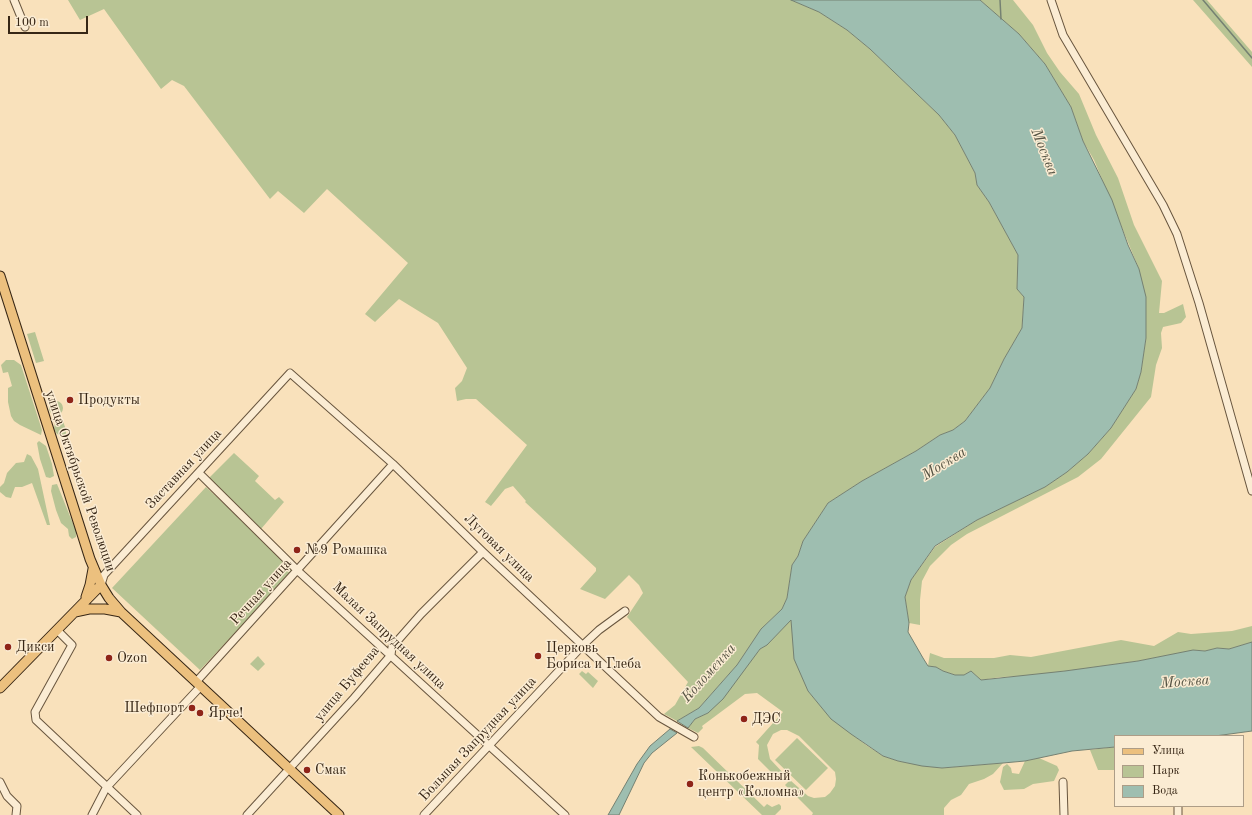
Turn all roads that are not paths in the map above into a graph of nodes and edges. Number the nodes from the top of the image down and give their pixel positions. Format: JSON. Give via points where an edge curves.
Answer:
{"nodes":[{"id":1,"x":14,"y":0,"type":"edge"},
{"id":2,"x":1051,"y":0,"type":"edge"},
{"id":3,"x":25,"y":27,"type":"dead end"},
{"id":4,"x":0,"y":276,"type":"edge"},
{"id":5,"x":290,"y":373,"type":"joint"},
{"id":6,"x":393,"y":464,"type":"junction"},
{"id":7,"x":199,"y":473,"type":"junction"},
{"id":8,"x":1252,"y":491,"type":"edge"},
{"id":9,"x":484,"y":552,"type":"junction"},
{"id":10,"x":93,"y":568,"type":"junction"},
{"id":11,"x":298,"y":570,"type":"junction"},
{"id":12,"x":101,"y":586,"type":"junction"},
{"id":13,"x":83,"y":603,"type":"junction"},
{"id":14,"x":625,"y":611,"type":"dead end"},
{"id":15,"x":73,"y":612,"type":"junction"},
{"id":16,"x":121,"y":612,"type":"junction"},
{"id":17,"x":57,"y":630,"type":"junction"},
{"id":18,"x":584,"y":645,"type":"junction"},
{"id":19,"x":391,"y":655,"type":"junction"},
{"id":20,"x":199,"y":684,"type":"junction"},
{"id":21,"x":0,"y":687,"type":"edge"},
{"id":22,"x":694,"y":737,"type":"dead end"},
{"id":23,"x":490,"y":746,"type":"junction"},
{"id":24,"x":290,"y":769,"type":"junction"},
{"id":25,"x":0,"y":782,"type":"edge"},
{"id":26,"x":1063,"y":782,"type":"dead end"},
{"id":27,"x":106,"y":788,"type":"junction"},
{"id":28,"x":17,"y":813,"type":"edge"},
{"id":29,"x":92,"y":815,"type":"edge"},
{"id":30,"x":136,"y":815,"type":"edge"},
{"id":31,"x":246,"y":815,"type":"edge"},
{"id":32,"x":339,"y":815,"type":"edge"},
{"id":33,"x":424,"y":815,"type":"edge"},
{"id":34,"x":564,"y":815,"type":"edge"},
{"id":35,"x":1064,"y":815,"type":"edge"}],
"edges":[{"from":1,"to":3,"type":"street"},
{"from":2,"to":8,"type":"street","via":[[1063,34],[1163,205],[1177,234]]},
{"from":4,"to":10,"type":"main road","name":"улица Октябрьской Революции"},
{"from":5,"to":6,"type":"street","name":"Луговая улица"},
{"from":5,"to":7,"type":"street","name":"Заставная улица"},
{"from":6,"to":9,"type":"street","name":"Луговая улица"},
{"from":6,"to":11,"type":"street","name":"Речная улица"},
{"from":7,"to":11,"type":"street","name":"Малая Запрудная улица"},
{"from":7,"to":12,"type":"street","name":"Заставная улица","via":[[104,576]]},
{"from":9,"to":18,"type":"street","name":"Луговая улица"},
{"from":9,"to":19,"type":"street","name":"улица Буфеева","via":[[421,614],[392,647]]},
{"from":10,"to":12,"type":"main road","name":"улица Октябрьской Революции"},
{"from":10,"to":13,"type":"main road"},
{"from":11,"to":19,"type":"street","name":"Малая Запрудная улица"},
{"from":11,"to":20,"type":"street","name":"Речная улица"},
{"from":12,"to":13,"type":"main road"},
{"from":12,"to":16,"type":"main road","name":"улица Октябрьской Революции"},
{"from":13,"to":15,"type":"main road"},
{"from":14,"to":18,"type":"street","name":"Большая Запрудная улица"},
{"from":15,"to":16,"type":"main road","via":[[89,609]]},
{"from":15,"to":17,"type":"main road"},
{"from":16,"to":20,"type":"main road","name":"улица Октябрьской Революции"},
{"from":17,"to":21,"type":"main road"},
{"from":17,"to":27,"type":"street","via":[[72,645],[34,716],[39,725]]},
{"from":18,"to":22,"type":"street","name":"Луговая улица","via":[[659,717]]},
{"from":18,"to":23,"type":"street","name":"Большая Запрудная улица"},
{"from":19,"to":23,"type":"street","name":"Малая Запрудная улица"},
{"from":19,"to":24,"type":"street","name":"улица Буфеева"},
{"from":20,"to":24,"type":"main road","name":"улица Октябрьской Революции"},
{"from":20,"to":27,"type":"street","name":"Речная улица"},
{"from":23,"to":33,"type":"street","name":"Большая Запрудная улица"},
{"from":23,"to":34,"type":"street","name":"Малая Запрудная улица"},
{"from":24,"to":31,"type":"street","name":"улица Буфеева"},
{"from":24,"to":32,"type":"main road","name":"улица Октябрьской Революции"},
{"from":25,"to":28,"type":"street","via":[[7,796],[16,803]]},
{"from":26,"to":35,"type":"street"},
{"from":27,"to":29,"type":"street","name":"Речная улица"},
{"from":27,"to":30,"type":"street"}]}
